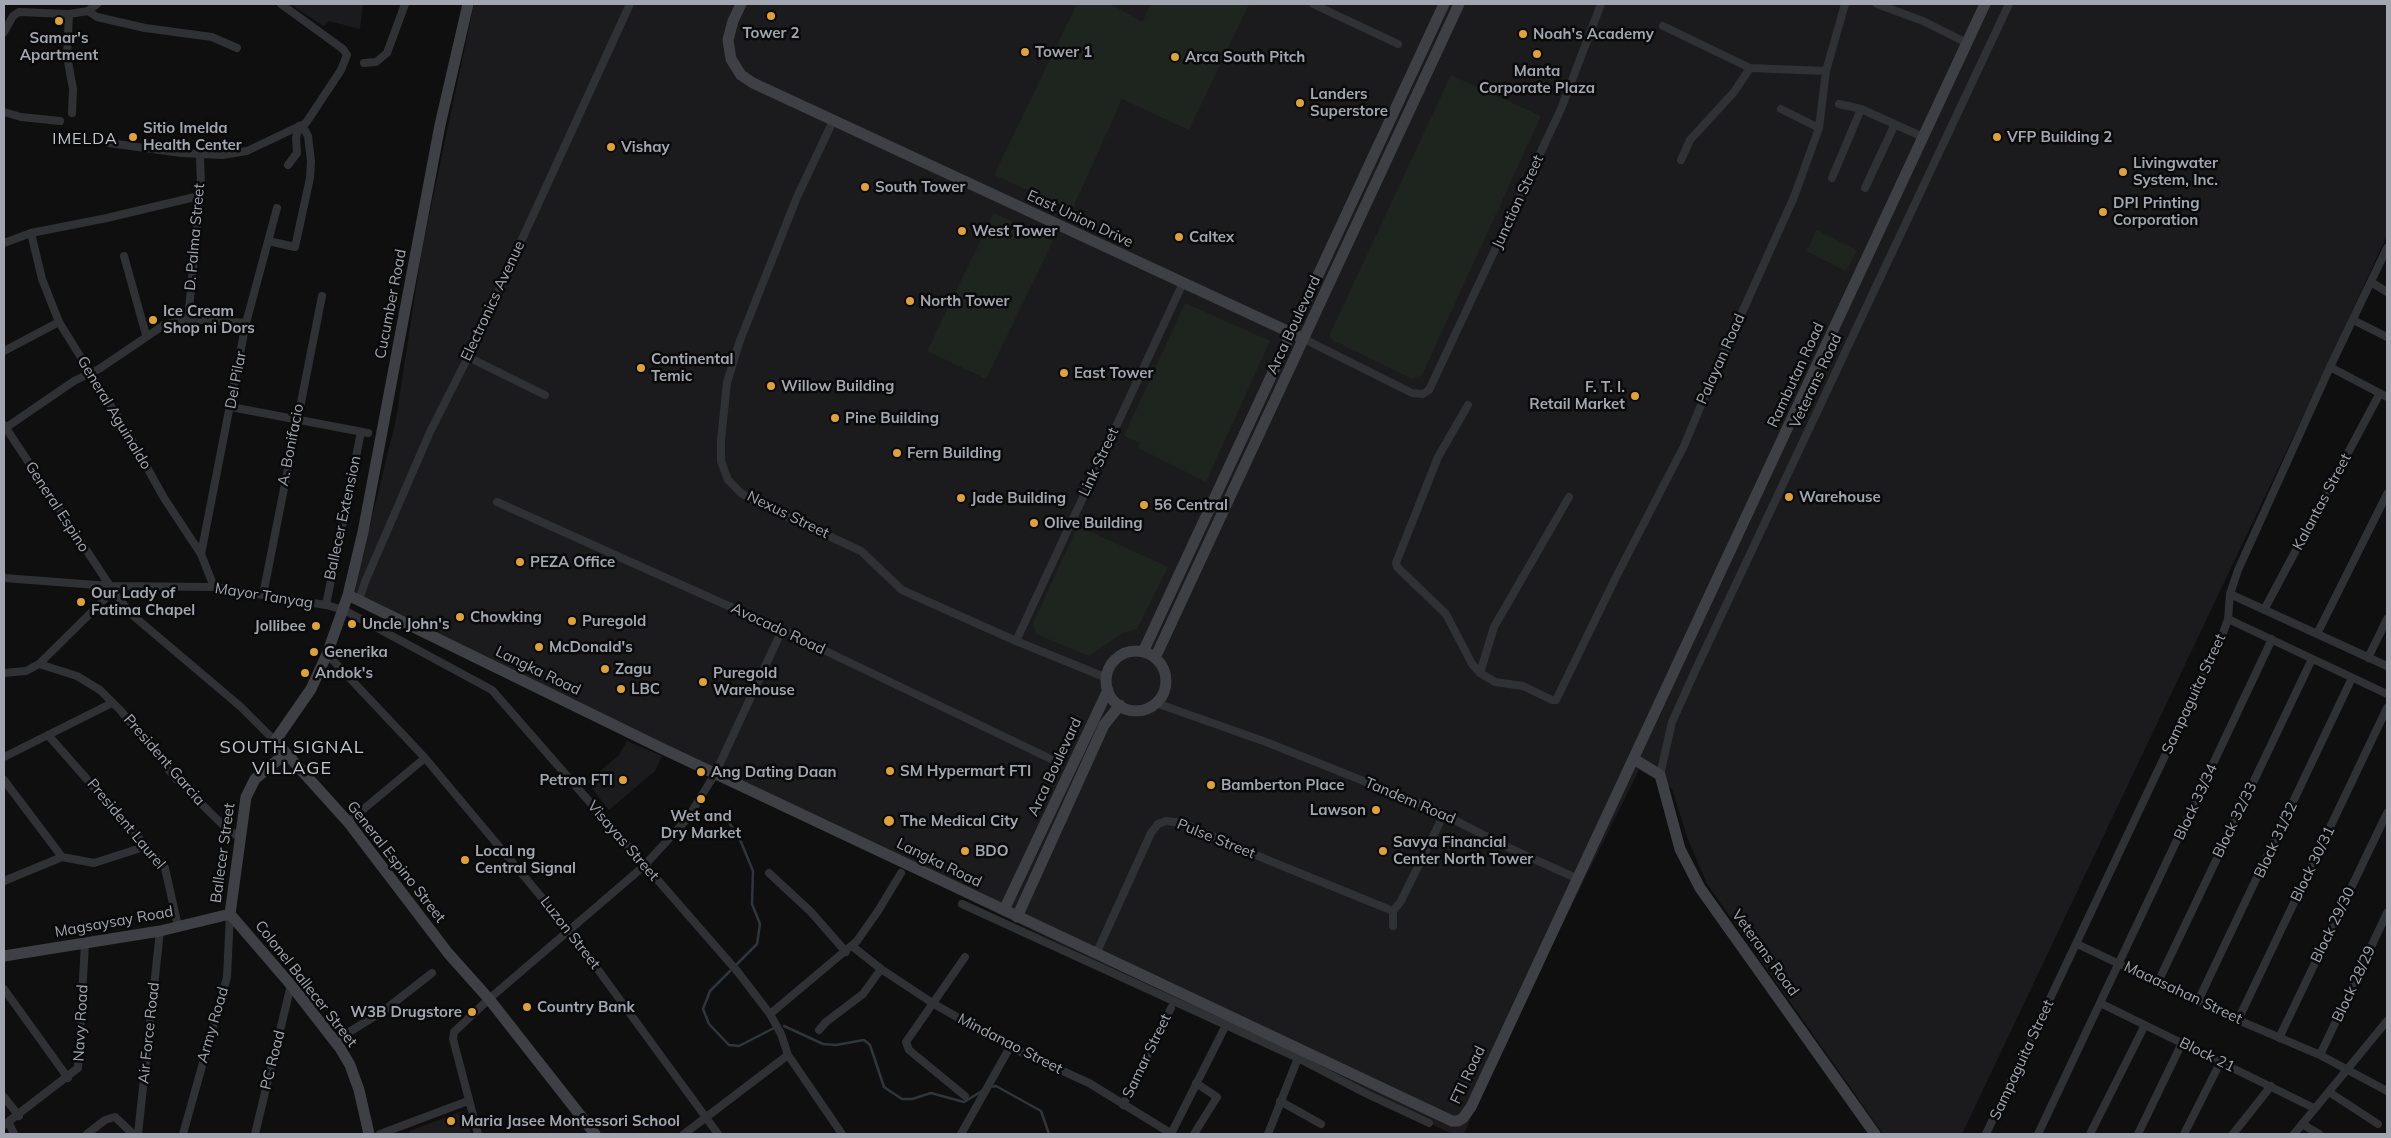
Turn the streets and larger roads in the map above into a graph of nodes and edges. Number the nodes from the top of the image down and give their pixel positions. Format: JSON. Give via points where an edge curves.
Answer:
{"nodes":[{"id":1,"x":97,"y":4,"type":"edge"},
{"id":2,"x":282,"y":4,"type":"edge"},
{"id":3,"x":405,"y":4,"type":"edge"},
{"id":4,"x":468,"y":4,"type":"edge"},
{"id":5,"x":630,"y":4,"type":"edge"},
{"id":6,"x":741,"y":4,"type":"edge"},
{"id":7,"x":1313,"y":4,"type":"edge"},
{"id":8,"x":1444,"y":4,"type":"edge"},
{"id":9,"x":1458,"y":4,"type":"edge"},
{"id":10,"x":1601,"y":4,"type":"edge"},
{"id":11,"x":1845,"y":4,"type":"edge"},
{"id":12,"x":1877,"y":4,"type":"edge"},
{"id":13,"x":1985,"y":4,"type":"edge"},
{"id":14,"x":2009,"y":4,"type":"edge"},
{"id":15,"x":88,"y":11,"type":"junction"},
{"id":16,"x":69,"y":14,"type":"junction"},
{"id":17,"x":1663,"y":26,"type":"dead end"},
{"id":18,"x":4,"y":32,"type":"edge"},
{"id":19,"x":1967,"y":43,"type":"junction"},
{"id":20,"x":1398,"y":44,"type":"dead end"},
{"id":21,"x":238,"y":48,"type":"dead end"},
{"id":22,"x":364,"y":63,"type":"dead end"},
{"id":23,"x":1750,"y":68,"type":"junction"},
{"id":24,"x":1826,"y":71,"type":"junction"},
{"id":25,"x":1839,"y":104,"type":"dead end"},
{"id":26,"x":1781,"y":109,"type":"dead end"},
{"id":27,"x":1861,"y":109,"type":"junction"},
{"id":28,"x":4,"y":112,"type":"edge"},
{"id":29,"x":72,"y":113,"type":"dead end"},
{"id":30,"x":60,"y":121,"type":"dead end"},
{"id":31,"x":833,"y":121,"type":"junction"},
{"id":32,"x":1895,"y":124,"type":"junction"},
{"id":33,"x":301,"y":125,"type":"junction"},
{"id":34,"x":1819,"y":128,"type":"junction"},
{"id":35,"x":1923,"y":137,"type":"junction"},
{"id":36,"x":109,"y":143,"type":"dead end"},
{"id":37,"x":200,"y":155,"type":"junction"},
{"id":38,"x":1681,"y":160,"type":"dead end"},
{"id":39,"x":288,"y":165,"type":"dead end"},
{"id":40,"x":1832,"y":178,"type":"dead end"},
{"id":41,"x":1865,"y":188,"type":"dead end"},
{"id":42,"x":199,"y":196,"type":"junction"},
{"id":43,"x":277,"y":208,"type":"dead end"},
{"id":44,"x":31,"y":232,"type":"junction"},
{"id":45,"x":268,"y":241,"type":"junction"},
{"id":46,"x":4,"y":242,"type":"edge"},
{"id":47,"x":2387,"y":248,"type":"edge"},
{"id":48,"x":124,"y":256,"type":"dead end"},
{"id":49,"x":2371,"y":282,"type":"junction"},
{"id":50,"x":1183,"y":283,"type":"junction"},
{"id":51,"x":2387,"y":292,"type":"edge"},
{"id":52,"x":322,"y":296,"type":"dead end"},
{"id":53,"x":188,"y":319,"type":"junction"},
{"id":54,"x":2353,"y":320,"type":"junction"},
{"id":55,"x":59,"y":322,"type":"junction"},
{"id":56,"x":246,"y":323,"type":"junction"},
{"id":57,"x":1292,"y":333,"type":"junction"},
{"id":58,"x":146,"y":335,"type":"junction"},
{"id":59,"x":2387,"y":337,"type":"edge"},
{"id":60,"x":1304,"y":339,"type":"junction"},
{"id":61,"x":4,"y":351,"type":"edge"},
{"id":62,"x":468,"y":357,"type":"junction"},
{"id":63,"x":2330,"y":367,"type":"junction"},
{"id":64,"x":90,"y":373,"type":"junction"},
{"id":65,"x":1423,"y":394,"type":"joint"},
{"id":66,"x":545,"y":395,"type":"dead end"},
{"id":67,"x":2384,"y":395,"type":"edge"},
{"id":68,"x":1468,"y":404,"type":"dead end"},
{"id":69,"x":231,"y":407,"type":"junction"},
{"id":70,"x":296,"y":420,"type":"junction"},
{"id":71,"x":4,"y":427,"type":"edge"},
{"id":72,"x":2387,"y":494,"type":"edge"},
{"id":73,"x":1569,"y":497,"type":"dead end"},
{"id":74,"x":497,"y":502,"type":"dead end"},
{"id":75,"x":201,"y":554,"type":"junction"},
{"id":76,"x":4,"y":578,"type":"edge"},
{"id":77,"x":214,"y":587,"type":"junction"},
{"id":78,"x":111,"y":588,"type":"junction"},
{"id":79,"x":2230,"y":594,"type":"junction"},
{"id":80,"x":263,"y":595,"type":"junction"},
{"id":81,"x":348,"y":595,"type":"junction"},
{"id":82,"x":360,"y":600,"type":"junction"},
{"id":83,"x":326,"y":605,"type":"junction"},
{"id":84,"x":344,"y":610,"type":"junction"},
{"id":85,"x":2264,"y":610,"type":"junction"},
{"id":86,"x":2228,"y":619,"type":"junction"},
{"id":87,"x":2387,"y":619,"type":"edge"},
{"id":88,"x":782,"y":630,"type":"junction"},
{"id":89,"x":2317,"y":634,"type":"junction"},
{"id":90,"x":2272,"y":640,"type":"junction"},
{"id":91,"x":1016,"y":641,"type":"junction"},
{"id":92,"x":1143,"y":652,"type":"junction"},
{"id":93,"x":327,"y":654,"type":"junction"},
{"id":94,"x":1156,"y":658,"type":"junction"},
{"id":95,"x":2368,"y":658,"type":"junction"},
{"id":96,"x":2312,"y":659,"type":"junction"},
{"id":97,"x":39,"y":664,"type":"junction"},
{"id":98,"x":2387,"y":666,"type":"edge"},
{"id":99,"x":4,"y":673,"type":"edge"},
{"id":100,"x":1480,"y":673,"type":"junction"},
{"id":101,"x":2352,"y":678,"type":"junction"},
{"id":102,"x":1108,"y":684,"type":"junction"},
{"id":103,"x":2387,"y":694,"type":"edge"},
{"id":104,"x":112,"y":703,"type":"junction"},
{"id":105,"x":1156,"y":703,"type":"junction"},
{"id":106,"x":1120,"y":705,"type":"junction"},
{"id":107,"x":2387,"y":708,"type":"edge"},
{"id":108,"x":48,"y":735,"type":"junction"},
{"id":109,"x":275,"y":741,"type":"junction"},
{"id":110,"x":286,"y":753,"type":"junction"},
{"id":111,"x":4,"y":757,"type":"edge"},
{"id":112,"x":425,"y":758,"type":"junction"},
{"id":113,"x":1634,"y":759,"type":"junction"},
{"id":114,"x":1055,"y":761,"type":"dead end"},
{"id":115,"x":715,"y":774,"type":"junction"},
{"id":116,"x":1660,"y":775,"type":"junction"},
{"id":117,"x":4,"y":780,"type":"edge"},
{"id":118,"x":2387,"y":813,"type":"edge"},
{"id":119,"x":1444,"y":814,"type":"junction"},
{"id":120,"x":348,"y":822,"type":"junction"},
{"id":121,"x":239,"y":837,"type":"junction"},
{"id":122,"x":147,"y":846,"type":"junction"},
{"id":123,"x":62,"y":857,"type":"junction"},
{"id":124,"x":644,"y":866,"type":"junction"},
{"id":125,"x":770,"y":873,"type":"dead end"},
{"id":126,"x":901,"y":873,"type":"dead end"},
{"id":127,"x":1576,"y":878,"type":"junction"},
{"id":128,"x":4,"y":881,"type":"edge"},
{"id":129,"x":962,"y":904,"type":"dead end"},
{"id":130,"x":1004,"y":910,"type":"junction"},
{"id":131,"x":1393,"y":911,"type":"junction"},
{"id":132,"x":2387,"y":913,"type":"edge"},
{"id":133,"x":230,"y":914,"type":"junction"},
{"id":134,"x":1017,"y":916,"type":"junction"},
{"id":135,"x":178,"y":926,"type":"junction"},
{"id":136,"x":1393,"y":926,"type":"dead end"},
{"id":137,"x":569,"y":930,"type":"junction"},
{"id":138,"x":160,"y":931,"type":"junction"},
{"id":139,"x":85,"y":943,"type":"junction"},
{"id":140,"x":2077,"y":944,"type":"junction"},
{"id":141,"x":849,"y":949,"type":"junction"},
{"id":142,"x":1069,"y":949,"type":"junction"},
{"id":143,"x":1096,"y":954,"type":"junction"},
{"id":144,"x":4,"y":956,"type":"edge"},
{"id":145,"x":965,"y":956,"type":"dead end"},
{"id":146,"x":2118,"y":963,"type":"junction"},
{"id":147,"x":882,"y":969,"type":"junction"},
{"id":148,"x":432,"y":973,"type":"dead end"},
{"id":149,"x":2158,"y":982,"type":"junction"},
{"id":150,"x":291,"y":986,"type":"junction"},
{"id":151,"x":4,"y":989,"type":"edge"},
{"id":152,"x":489,"y":999,"type":"junction"},
{"id":153,"x":2198,"y":1001,"type":"junction"},
{"id":154,"x":2100,"y":1003,"type":"junction"},
{"id":155,"x":934,"y":1004,"type":"junction"},
{"id":156,"x":1171,"y":1008,"type":"dead end"},
{"id":157,"x":770,"y":1014,"type":"junction"},
{"id":158,"x":2238,"y":1020,"type":"junction"},
{"id":159,"x":2387,"y":1021,"type":"edge"},
{"id":160,"x":1226,"y":1025,"type":"junction"},
{"id":161,"x":2145,"y":1025,"type":"junction"},
{"id":162,"x":819,"y":1030,"type":"dead end"},
{"id":163,"x":2278,"y":1038,"type":"junction"},
{"id":164,"x":335,"y":1041,"type":"junction"},
{"id":165,"x":2182,"y":1043,"type":"junction"},
{"id":166,"x":1010,"y":1048,"type":"junction"},
{"id":167,"x":2320,"y":1055,"type":"junction"},
{"id":168,"x":788,"y":1056,"type":"junction"},
{"id":169,"x":1298,"y":1058,"type":"junction"},
{"id":170,"x":2221,"y":1062,"type":"junction"},
{"id":171,"x":2346,"y":1068,"type":"junction"},
{"id":172,"x":68,"y":1078,"type":"junction"},
{"id":173,"x":1196,"y":1084,"type":"junction"},
{"id":174,"x":2271,"y":1086,"type":"junction"},
{"id":175,"x":2387,"y":1090,"type":"edge"},
{"id":176,"x":2329,"y":1092,"type":"junction"},
{"id":177,"x":965,"y":1096,"type":"dead end"},
{"id":178,"x":4,"y":1097,"type":"edge"},
{"id":179,"x":468,"y":1101,"type":"junction"},
{"id":180,"x":1280,"y":1101,"type":"junction"},
{"id":181,"x":1123,"y":1105,"type":"junction"},
{"id":182,"x":2314,"y":1108,"type":"junction"},
{"id":183,"x":19,"y":1116,"type":"junction"},
{"id":184,"x":706,"y":1116,"type":"junction"},
{"id":185,"x":1429,"y":1123,"type":"dead end"},
{"id":186,"x":7,"y":1124,"type":"edge"},
{"id":187,"x":1321,"y":1124,"type":"dead end"},
{"id":188,"x":2302,"y":1124,"type":"junction"},
{"id":189,"x":2378,"y":1124,"type":"dead end"},
{"id":190,"x":14,"y":1134,"type":"edge"},
{"id":191,"x":87,"y":1134,"type":"edge"},
{"id":192,"x":133,"y":1134,"type":"edge"},
{"id":193,"x":138,"y":1134,"type":"edge"},
{"id":194,"x":183,"y":1134,"type":"edge"},
{"id":195,"x":255,"y":1134,"type":"edge"},
{"id":196,"x":369,"y":1134,"type":"edge"},
{"id":197,"x":380,"y":1134,"type":"edge"},
{"id":198,"x":478,"y":1134,"type":"edge"},
{"id":199,"x":595,"y":1134,"type":"edge"},
{"id":200,"x":684,"y":1134,"type":"edge"},
{"id":201,"x":718,"y":1134,"type":"edge"},
{"id":202,"x":842,"y":1134,"type":"edge"},
{"id":203,"x":961,"y":1134,"type":"edge"},
{"id":204,"x":1172,"y":1134,"type":"edge"},
{"id":205,"x":1194,"y":1134,"type":"edge"},
{"id":206,"x":1268,"y":1134,"type":"edge"},
{"id":207,"x":1875,"y":1134,"type":"edge"},
{"id":208,"x":1986,"y":1134,"type":"edge"},
{"id":209,"x":2038,"y":1134,"type":"edge"},
{"id":210,"x":2090,"y":1134,"type":"edge"},
{"id":211,"x":2138,"y":1134,"type":"edge"},
{"id":212,"x":2184,"y":1134,"type":"edge"},
{"id":213,"x":2234,"y":1134,"type":"edge"},
{"id":214,"x":2294,"y":1134,"type":"edge"},
{"id":215,"x":2319,"y":1134,"type":"edge"}],
"edges":[{"from":1,"to":15,"type":"street"},
{"from":2,"to":33,"type":"street","via":[[347,55],[314,113]]},
{"from":3,"to":22,"type":"street","via":[[387,53],[376,62]]},
{"from":4,"to":81,"type":"street","name":"Cucumber Road","via":[[440,125],[363,532]]},
{"from":5,"to":62,"type":"street","name":"Electronics Avenue"},
{"from":6,"to":31,"type":"street","name":"East Union Drive","via":[[728,40],[731,59],[741,75]]},
{"from":7,"to":20,"type":"street"},
{"from":8,"to":57,"type":"street","name":"Arca Boulevard"},
{"from":9,"to":60,"type":"street","name":"Arca Boulevard"},
{"from":10,"to":65,"type":"street","name":"Junction Street","via":[[1550,134],[1433,384]]},
{"from":11,"to":24,"type":"street","name":"Palayan Road"},
{"from":12,"to":19,"type":"street","via":[[1923,21]]},
{"from":13,"to":19,"type":"street","name":"Rambutan Road"},
{"from":14,"to":116,"type":"street","name":"Veterans Road","via":[[1672,722]]},
{"from":15,"to":16,"type":"street"},
{"from":15,"to":21,"type":"street","via":[[98,17],[144,28],[212,37]]},
{"from":16,"to":18,"type":"street","via":[[18,12]]},
{"from":16,"to":29,"type":"street","via":[[67,56],[73,89]]},
{"from":17,"to":23,"type":"street"},
{"from":19,"to":35,"type":"street","name":"Rambutan Road"},
{"from":23,"to":24,"type":"street"},
{"from":23,"to":38,"type":"street","via":[[1734,92],[1690,140]]},
{"from":24,"to":34,"type":"street","name":"Palayan Road"},
{"from":25,"to":27,"type":"street"},
{"from":26,"to":34,"type":"street"},
{"from":27,"to":32,"type":"street"},
{"from":27,"to":40,"type":"street"},
{"from":28,"to":30,"type":"street"},
{"from":31,"to":50,"type":"street","name":"East Union Drive"},
{"from":31,"to":91,"type":"street","name":"Nexus Street","via":[[797,197],[739,343],[727,383],[721,460],[728,480],[741,493],[861,551],[902,590]]},
{"from":32,"to":35,"type":"street"},
{"from":32,"to":41,"type":"street"},
{"from":33,"to":37,"type":"street","via":[[247,151]]},
{"from":33,"to":39,"type":"street","via":[[296,138],[297,153]]},
{"from":33,"to":45,"type":"street","via":[[308,136],[311,161],[295,247]]},
{"from":34,"to":100,"type":"street","name":"Palayan Road","via":[[1794,197],[1684,446],[1556,700],[1523,686],[1495,682]]},
{"from":35,"to":113,"type":"street","name":"Rambutan Road"},
{"from":36,"to":37,"type":"street"},
{"from":37,"to":42,"type":"street","name":"D. Palma Street"},
{"from":42,"to":44,"type":"street"},
{"from":42,"to":53,"type":"street","name":"D. Palma Street"},
{"from":43,"to":45,"type":"street","name":"Del Pilar"},
{"from":44,"to":46,"type":"street"},
{"from":44,"to":55,"type":"street","name":"General Aguinaldo","via":[[42,279]]},
{"from":45,"to":56,"type":"street","name":"Del Pilar"},
{"from":47,"to":49,"type":"street","name":"Sampaguita Street"},
{"from":48,"to":58,"type":"street"},
{"from":49,"to":51,"type":"street"},
{"from":49,"to":54,"type":"street","name":"Sampaguita Street"},
{"from":50,"to":57,"type":"street","name":"East Union Drive"},
{"from":50,"to":91,"type":"street","name":"Link Street"},
{"from":52,"to":70,"type":"street","name":"A. Bonifacio"},
{"from":53,"to":56,"type":"street"},
{"from":53,"to":58,"type":"street","via":[[164,325]]},
{"from":54,"to":59,"type":"street"},
{"from":54,"to":63,"type":"street","name":"Sampaguita Street"},
{"from":55,"to":61,"type":"street"},
{"from":55,"to":64,"type":"street","name":"General Aguinaldo"},
{"from":56,"to":69,"type":"street","name":"Del Pilar"},
{"from":57,"to":60,"type":"street","name":"East Union Drive"},
{"from":57,"to":92,"type":"street","name":"Arca Boulevard"},
{"from":58,"to":64,"type":"street"},
{"from":60,"to":65,"type":"street","name":"East Union Drive","via":[[1412,393]]},
{"from":60,"to":94,"type":"street","name":"Arca Boulevard"},
{"from":62,"to":66,"type":"street"},
{"from":62,"to":82,"type":"street","name":"Electronics Avenue","via":[[430,432]]},
{"from":63,"to":67,"type":"street"},
{"from":63,"to":79,"type":"street","name":"Sampaguita Street"},
{"from":64,"to":71,"type":"street"},
{"from":64,"to":75,"type":"street","name":"General Aguinaldo"},
{"from":67,"to":85,"type":"street","name":"Kalantas Street"},
{"from":68,"to":100,"type":"street","via":[[1438,457],[1396,563],[1400,571],[1446,614]]},
{"from":69,"to":70,"type":"street"},
{"from":69,"to":75,"type":"street","name":"Del Pilar"},
{"from":70,"to":80,"type":"street","name":"A. Bonifacio"},
{"from":70,"to":83,"type":"street","name":"Ballecer Extension","via":[[364,432]]},
{"from":71,"to":78,"type":"street","name":"General Espino"},
{"from":72,"to":89,"type":"street"},
{"from":73,"to":100,"type":"street","via":[[1494,627]]},
{"from":74,"to":88,"type":"street","name":"Avocado Road"},
{"from":75,"to":77,"type":"street","name":"General Aguinaldo"},
{"from":76,"to":78,"type":"street","name":"Mayor Tanyag"},
{"from":77,"to":78,"type":"street","name":"Mayor Tanyag"},
{"from":77,"to":80,"type":"street","name":"Mayor Tanyag"},
{"from":78,"to":97,"type":"street"},
{"from":78,"to":109,"type":"street","name":"General Espino Street","via":[[146,628],[241,707]]},
{"from":79,"to":85,"type":"street"},
{"from":79,"to":86,"type":"street","name":"Sampaguita Street"},
{"from":80,"to":83,"type":"street","name":"Mayor Tanyag"},
{"from":81,"to":82,"type":"street","name":"Langka Road"},
{"from":81,"to":84,"type":"street","name":"Cucumber Road"},
{"from":82,"to":115,"type":"street","name":"Langka Road"},
{"from":83,"to":84,"type":"street","name":"Mayor Tanyag"},
{"from":84,"to":93,"type":"street"},
{"from":84,"to":124,"type":"street","name":"Visayas Street","via":[[492,690]]},
{"from":85,"to":89,"type":"street"},
{"from":86,"to":90,"type":"street"},
{"from":86,"to":140,"type":"street","name":"Sampaguita Street"},
{"from":87,"to":95,"type":"street"},
{"from":88,"to":114,"type":"street","name":"Avocado Road"},
{"from":88,"to":115,"type":"street"},
{"from":89,"to":95,"type":"street"},
{"from":90,"to":96,"type":"street"},
{"from":90,"to":146,"type":"street","name":"Block 33/34"},
{"from":91,"to":102,"type":"street","name":"Nexus Street"},
{"from":92,"to":94,"type":"street"},
{"from":92,"to":102,"type":"street","via":[[1121,655],[1111,665]]},
{"from":93,"to":109,"type":"street","via":[[301,706]]},
{"from":93,"to":112,"type":"street","name":"Luzon Street"},
{"from":94,"to":105,"type":"street","via":[[1166,678],[1163,694]]},
{"from":95,"to":98,"type":"street"},
{"from":96,"to":101,"type":"street"},
{"from":96,"to":149,"type":"street","name":"Block 32/33"},
{"from":97,"to":99,"type":"street","via":[[26,671]]},
{"from":97,"to":104,"type":"street","name":"President Garcia","via":[[86,680]]},
{"from":101,"to":103,"type":"street"},
{"from":101,"to":153,"type":"street","name":"Block 31/32"},
{"from":102,"to":106,"type":"street"},
{"from":102,"to":130,"type":"street","name":"Arca Boulevard"},
{"from":104,"to":108,"type":"street","name":"President Garcia"},
{"from":104,"to":121,"type":"street","name":"President Garcia","via":[[177,780]]},
{"from":105,"to":106,"type":"street","via":[[1142,710]]},
{"from":105,"to":119,"type":"street","name":"Tandem Road","via":[[1266,742]]},
{"from":106,"to":134,"type":"street","name":"Arca Boulevard","via":[[1104,725]]},
{"from":107,"to":158,"type":"street","name":"Block 30/31"},
{"from":108,"to":111,"type":"street","name":"President Garcia"},
{"from":108,"to":122,"type":"street","name":"President Laurel"},
{"from":109,"to":110,"type":"street","name":"General Espino Street"},
{"from":110,"to":120,"type":"street","name":"General Espino Street"},
{"from":110,"to":121,"type":"street","name":"Ballecer Street","via":[[255,779],[246,797]]},
{"from":112,"to":120,"type":"street"},
{"from":112,"to":137,"type":"street","name":"Luzon Street"},
{"from":113,"to":116,"type":"street"},
{"from":113,"to":127,"type":"street","name":"FTI Road"},
{"from":115,"to":124,"type":"street","via":[[686,819]]},
{"from":115,"to":130,"type":"street","name":"Langka Road"},
{"from":116,"to":207,"type":"street","name":"Veterans Road","via":[[1680,849],[1700,888]]},
{"from":117,"to":123,"type":"street"},
{"from":118,"to":163,"type":"street","name":"Block 29/30"},
{"from":119,"to":127,"type":"street","name":"Tandem Road"},
{"from":119,"to":131,"type":"street"},
{"from":120,"to":152,"type":"street","name":"General Espino Street","via":[[448,953]]},
{"from":121,"to":133,"type":"street","name":"Ballecer Street"},
{"from":122,"to":123,"type":"street","via":[[94,863]]},
{"from":122,"to":135,"type":"street","name":"President Laurel","via":[[165,868]]},
{"from":123,"to":128,"type":"street"},
{"from":124,"to":137,"type":"street"},
{"from":124,"to":157,"type":"street","name":"Visayas Street","via":[[730,963]]},
{"from":125,"to":141,"type":"street","name":"Mindanao Street"},
{"from":126,"to":141,"type":"street"},
{"from":127,"to":143,"type":"street","name":"FTI Road","via":[[1471,1106],[1458,1121],[1452,1121]]},
{"from":129,"to":142,"type":"street"},
{"from":130,"to":134,"type":"street","name":"Langka Road"},
{"from":131,"to":136,"type":"street"},
{"from":131,"to":143,"type":"street","name":"Pulse Street","via":[[1182,823],[1166,821],[1158,824],[1151,833]]},
{"from":132,"to":167,"type":"street","name":"Block 28/29"},
{"from":133,"to":135,"type":"street","name":"Magsaysay Road"},
{"from":133,"to":150,"type":"street","name":"Colonel Ballecer Street"},
{"from":133,"to":194,"type":"street","name":"Army Road","via":[[227,977]]},
{"from":134,"to":142,"type":"street","name":"Langka Road"},
{"from":135,"to":138,"type":"street","name":"Magsaysay Road"},
{"from":137,"to":152,"type":"street"},
{"from":137,"to":184,"type":"street","name":"Luzon Street"},
{"from":138,"to":139,"type":"street","name":"Magsaysay Road"},
{"from":138,"to":193,"type":"street","name":"Air Force Road"},
{"from":139,"to":144,"type":"street","name":"Magsaysay Road"},
{"from":139,"to":172,"type":"street","name":"Navy Road","via":[[78,1068]]},
{"from":140,"to":146,"type":"street"},
{"from":140,"to":208,"type":"street","name":"Sampaguita Street"},
{"from":141,"to":147,"type":"street","name":"Mindanao Street"},
{"from":141,"to":157,"type":"street"},
{"from":142,"to":143,"type":"street","name":"Langka Road"},
{"from":142,"to":160,"type":"street"},
{"from":145,"to":155,"type":"street"},
{"from":146,"to":149,"type":"street","name":"Maaasahan Street"},
{"from":146,"to":154,"type":"street","name":"Maaasahan Street"},
{"from":147,"to":155,"type":"street","name":"Mindanao Street"},
{"from":147,"to":162,"type":"street","via":[[863,994]]},
{"from":148,"to":164,"type":"street","via":[[386,1009]]},
{"from":149,"to":153,"type":"street","name":"Maaasahan Street"},
{"from":150,"to":164,"type":"street","name":"Colonel Ballecer Street"},
{"from":150,"to":195,"type":"street","name":"PC Road"},
{"from":151,"to":172,"type":"street"},
{"from":152,"to":179,"type":"street","via":[[453,1036]]},
{"from":152,"to":199,"type":"street","name":"General Espino Street"},
{"from":153,"to":158,"type":"street","name":"Maaasahan Street"},
{"from":154,"to":161,"type":"street","name":"Block 21"},
{"from":154,"to":209,"type":"street","name":"Maaasahan Street"},
{"from":155,"to":166,"type":"street","name":"Mindanao Street"},
{"from":155,"to":177,"type":"street","via":[[906,1042],[907,1046]]},
{"from":156,"to":181,"type":"street","name":"Samar Street"},
{"from":157,"to":168,"type":"street","name":"Visayas Street"},
{"from":158,"to":163,"type":"street","name":"Maaasahan Street"},
{"from":159,"to":171,"type":"street"},
{"from":160,"to":169,"type":"street"},
{"from":160,"to":173,"type":"street"},
{"from":161,"to":165,"type":"street","name":"Block 21"},
{"from":161,"to":210,"type":"street"},
{"from":163,"to":167,"type":"street","name":"Maaasahan Street"},
{"from":164,"to":196,"type":"street","name":"Colonel Ballecer Street","via":[[359,1090]]},
{"from":165,"to":170,"type":"street","name":"Block 21"},
{"from":165,"to":211,"type":"street"},
{"from":166,"to":181,"type":"street","name":"Mindanao Street","via":[[1089,1083]]},
{"from":166,"to":203,"type":"street"},
{"from":167,"to":171,"type":"street","name":"Maaasahan Street"},
{"from":168,"to":184,"type":"street"},
{"from":168,"to":202,"type":"street","name":"Visayas Street"},
{"from":169,"to":180,"type":"street"},
{"from":169,"to":185,"type":"street"},
{"from":170,"to":174,"type":"street","name":"Block 21"},
{"from":170,"to":212,"type":"street"},
{"from":171,"to":175,"type":"street"},
{"from":171,"to":176,"type":"street"},
{"from":172,"to":183,"type":"street","name":"Navy Road"},
{"from":173,"to":204,"type":"street"},
{"from":173,"to":205,"type":"street","via":[[1217,1097]]},
{"from":174,"to":182,"type":"street","name":"Block 21"},
{"from":174,"to":213,"type":"street"},
{"from":176,"to":182,"type":"street"},
{"from":176,"to":189,"type":"street"},
{"from":178,"to":183,"type":"street"},
{"from":179,"to":197,"type":"street"},
{"from":179,"to":198,"type":"street"},
{"from":180,"to":187,"type":"street"},
{"from":180,"to":206,"type":"street"},
{"from":181,"to":204,"type":"street","name":"Mindanao Street"},
{"from":182,"to":188,"type":"street"},
{"from":183,"to":186,"type":"street","name":"Navy Road"},
{"from":184,"to":200,"type":"street"},
{"from":184,"to":201,"type":"street","name":"Luzon Street"},
{"from":186,"to":190,"type":"street"},
{"from":188,"to":214,"type":"street"},
{"from":188,"to":215,"type":"street"},
{"from":191,"to":192,"type":"street","via":[[105,1120],[115,1117]]}]}
